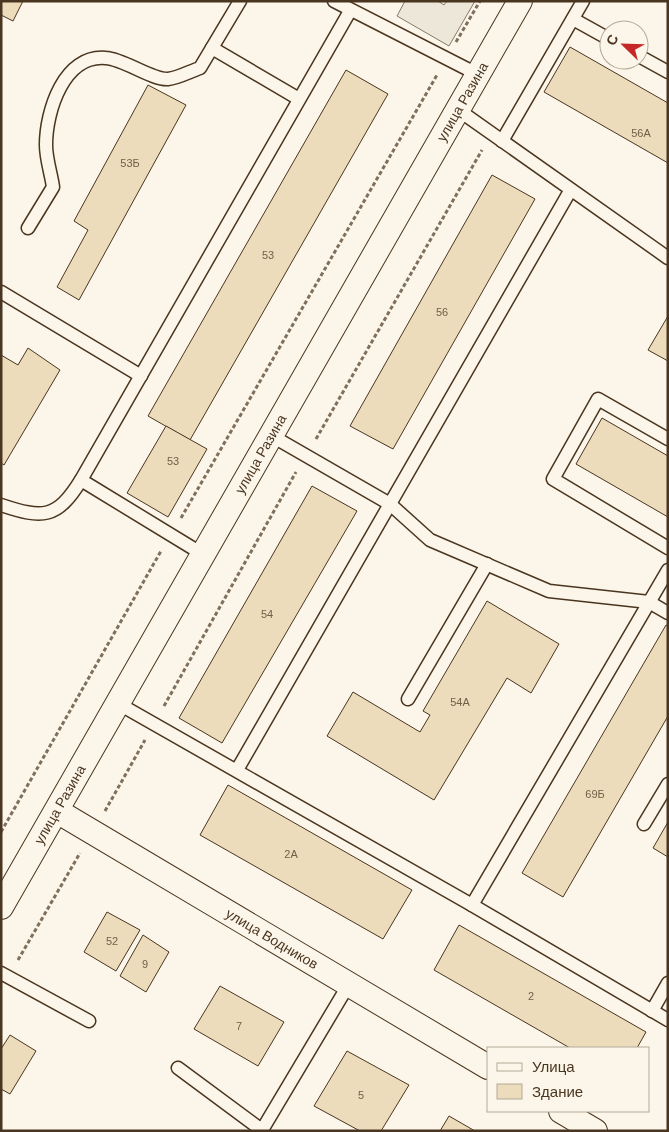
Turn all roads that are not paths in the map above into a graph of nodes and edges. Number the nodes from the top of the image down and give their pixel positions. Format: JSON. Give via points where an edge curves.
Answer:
{"nodes":[{"id":1,"x":240,"y":1,"type":"edge"},
{"id":2,"x":334,"y":1,"type":"edge"},
{"id":3,"x":520,"y":1,"type":"edge"},
{"id":4,"x":583,"y":1,"type":"edge"},
{"id":5,"x":350,"y":11,"type":"junction"},
{"id":6,"x":573,"y":19,"type":"junction"},
{"id":7,"x":599,"y":33,"type":"edge"},
{"id":8,"x":212,"y":48,"type":"junction"},
{"id":9,"x":649,"y":62,"type":"edge"},
{"id":10,"x":668,"y":72,"type":"edge"},
{"id":11,"x":477,"y":74,"type":"junction"},
{"id":12,"x":299,"y":99,"type":"junction"},
{"id":13,"x":457,"y":109,"type":"junction"},
{"id":14,"x":497,"y":138,"type":"junction"},
{"id":15,"x":570,"y":190,"type":"junction"},
{"id":16,"x":28,"y":228,"type":"dead end"},
{"id":17,"x":668,"y":258,"type":"edge"},
{"id":18,"x":1,"y":292,"type":"edge"},
{"id":19,"x":140,"y":376,"type":"junction"},
{"id":20,"x":272,"y":436,"type":"junction"},
{"id":21,"x":668,"y":439,"type":"edge"},
{"id":22,"x":81,"y":480,"type":"junction"},
{"id":23,"x":1,"y":504,"type":"edge"},
{"id":24,"x":390,"y":504,"type":"junction"},
{"id":25,"x":668,"y":548,"type":"edge"},
{"id":26,"x":204,"y":555,"type":"junction"},
{"id":27,"x":487,"y":564,"type":"junction"},
{"id":28,"x":668,"y":570,"type":"edge"},
{"id":29,"x":650,"y":602,"type":"junction"},
{"id":30,"x":668,"y":613,"type":"edge"},
{"id":31,"x":408,"y":699,"type":"dead end"},
{"id":32,"x":119,"y":704,"type":"junction"},
{"id":33,"x":237,"y":770,"type":"junction"},
{"id":34,"x":668,"y":784,"type":"edge"},
{"id":35,"x":57,"y":811,"type":"junction"},
{"id":36,"x":644,"y":824,"type":"dead end"},
{"id":37,"x":472,"y":905,"type":"junction"},
{"id":38,"x":1,"y":908,"type":"edge"},
{"id":39,"x":5,"y":975,"type":"edge"},
{"id":40,"x":668,"y":983,"type":"edge"},
{"id":41,"x":349,"y":984,"type":"junction"},
{"id":42,"x":652,"y":1010,"type":"junction"},
{"id":43,"x":668,"y":1020,"type":"edge"},
{"id":44,"x":89,"y":1021,"type":"dead end"},
{"id":45,"x":487,"y":1066,"type":"edge"},
{"id":46,"x":178,"y":1068,"type":"dead end"},
{"id":47,"x":564,"y":1112,"type":"edge"},
{"id":48,"x":262,"y":1130,"type":"edge"},
{"id":49,"x":594,"y":1130,"type":"edge"}],
"edges":[{"from":1,"to":8,"type":"lane"},
{"from":2,"to":5,"type":"lane"},
{"from":3,"to":11,"type":"street","name":"улица Разина"},
{"from":4,"to":6,"type":"lane"},
{"from":5,"to":11,"type":"lane"},
{"from":5,"to":12,"type":"lane"},
{"from":6,"to":7,"type":"lane"},
{"from":6,"to":14,"type":"lane"},
{"from":8,"to":12,"type":"lane"},
{"from":8,"to":16,"type":"lane","via":[[200,68],[167,79],[107,58],[87,60],[70,72],[55,99],[48,122],[46,147],[53,187]]},
{"from":9,"to":10,"type":"lane"},
{"from":11,"to":13,"type":"street","name":"улица Разина"},
{"from":12,"to":19,"type":"lane"},
{"from":13,"to":14,"type":"lane"},
{"from":13,"to":20,"type":"street","name":"улица Разина"},
{"from":14,"to":15,"type":"lane"},
{"from":15,"to":17,"type":"lane"},
{"from":15,"to":24,"type":"lane"},
{"from":18,"to":19,"type":"lane"},
{"from":19,"to":22,"type":"lane"},
{"from":20,"to":24,"type":"lane"},
{"from":20,"to":26,"type":"street","name":"улица Разина"},
{"from":21,"to":25,"type":"lane","via":[[598,399],[553,480]]},
{"from":22,"to":23,"type":"lane","via":[[64,505],[54,510],[31,514]]},
{"from":22,"to":26,"type":"lane"},
{"from":24,"to":27,"type":"lane","via":[[430,540]]},
{"from":24,"to":33,"type":"lane"},
{"from":26,"to":32,"type":"street","name":"улица Разина"},
{"from":27,"to":29,"type":"lane","via":[[549,591]]},
{"from":27,"to":31,"type":"lane"},
{"from":28,"to":29,"type":"lane"},
{"from":29,"to":30,"type":"lane"},
{"from":29,"to":37,"type":"lane"},
{"from":32,"to":33,"type":"lane"},
{"from":32,"to":35,"type":"street","name":"улица Разина"},
{"from":33,"to":37,"type":"lane"},
{"from":34,"to":36,"type":"lane"},
{"from":35,"to":38,"type":"street","name":"улица Разина"},
{"from":35,"to":41,"type":"street","name":"улица Водников"},
{"from":37,"to":42,"type":"lane"},
{"from":39,"to":44,"type":"lane"},
{"from":40,"to":42,"type":"lane"},
{"from":41,"to":45,"type":"street","name":"улица Водников"},
{"from":41,"to":48,"type":"lane"},
{"from":42,"to":43,"type":"lane"},
{"from":46,"to":48,"type":"lane"},
{"from":47,"to":49,"type":"street"}]}
